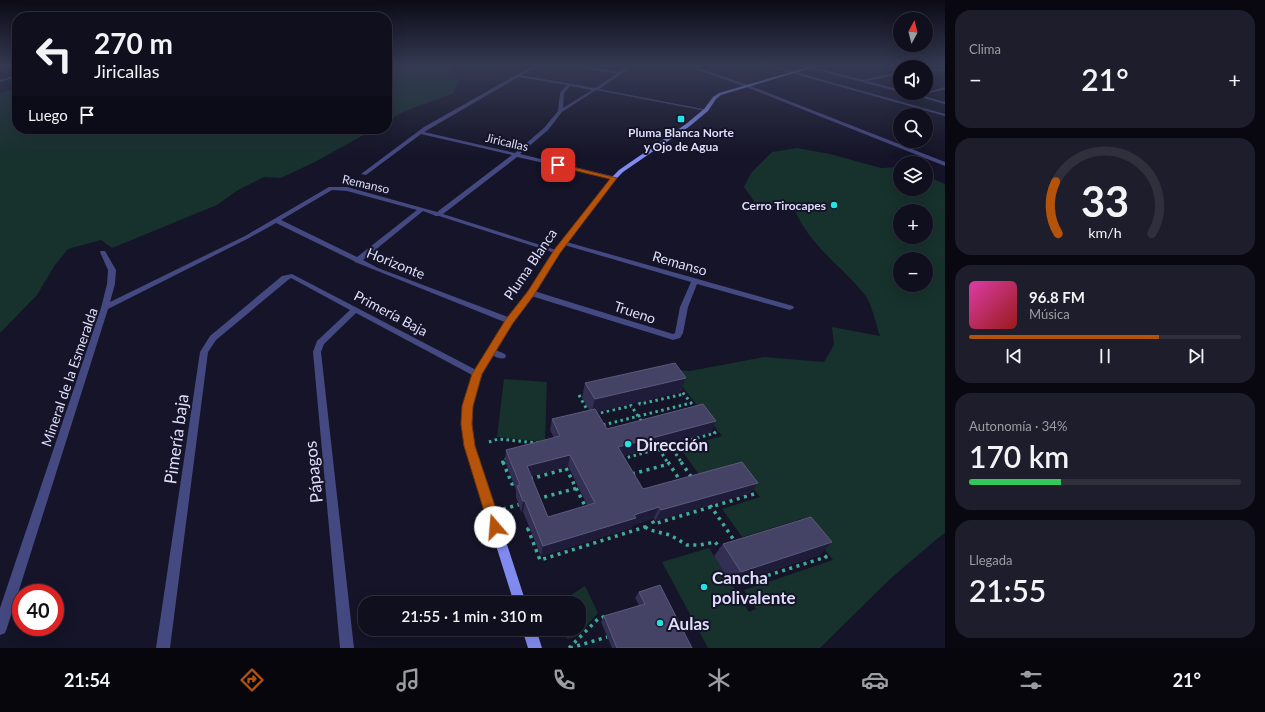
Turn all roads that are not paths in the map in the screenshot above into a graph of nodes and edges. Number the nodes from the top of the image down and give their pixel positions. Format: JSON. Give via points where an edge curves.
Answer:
{"nodes":[{"id":1,"x":484,"y":95,"type":"edge"},
{"id":2,"x":562,"y":95,"type":"edge"},
{"id":3,"x":583,"y":95,"type":"edge"},
{"id":4,"x":631,"y":95,"type":"edge"},
{"id":5,"x":718,"y":95,"type":"edge"},
{"id":6,"x":770,"y":95,"type":"edge"},
{"id":7,"x":872,"y":95,"type":"edge"},
{"id":8,"x":933,"y":99,"type":"edge"},
{"id":9,"x":945,"y":102,"type":"edge"},
{"id":10,"x":706,"y":110,"type":"junction"},
{"id":11,"x":560,"y":111,"type":"junction"},
{"id":12,"x":945,"y":115,"type":"edge"},
{"id":13,"x":420,"y":132,"type":"junction"},
{"id":14,"x":516,"y":155,"type":"junction"},
{"id":15,"x":945,"y":164,"type":"edge"},
{"id":16,"x":364,"y":174,"type":"dead end"},
{"id":17,"x":614,"y":178,"type":"junction"},
{"id":18,"x":331,"y":188,"type":"joint"},
{"id":19,"x":422,"y":209,"type":"junction"},
{"id":20,"x":437,"y":215,"type":"junction"},
{"id":21,"x":276,"y":220,"type":"junction"},
{"id":22,"x":563,"y":243,"type":"junction"},
{"id":23,"x":103,"y":252,"type":"dead end"},
{"id":24,"x":557,"y":252,"type":"junction"},
{"id":25,"x":357,"y":261,"type":"junction"},
{"id":26,"x":292,"y":276,"type":"joint"},
{"id":27,"x":695,"y":281,"type":"junction"},
{"id":28,"x":531,"y":293,"type":"junction"},
{"id":29,"x":105,"y":308,"type":"junction"},
{"id":30,"x":790,"y":308,"type":"dead end"},
{"id":31,"x":356,"y":309,"type":"junction"},
{"id":32,"x":510,"y":322,"type":"junction"},
{"id":33,"x":490,"y":351,"type":"junction"},
{"id":34,"x":502,"y":356,"type":"dead end"},
{"id":35,"x":478,"y":374,"type":"junction"},
{"id":36,"x":518,"y":596,"type":"edge"},
{"id":37,"x":0,"y":628,"type":"edge"},
{"id":38,"x":531,"y":636,"type":"edge"},
{"id":39,"x":164,"y":648,"type":"edge"},
{"id":40,"x":347,"y":648,"type":"edge"},
{"id":41,"x":535,"y":648,"type":"edge"}],
"edges":[{"from":1,"to":13,"type":"street"},
{"from":2,"to":11,"type":"street"},
{"from":3,"to":11,"type":"street"},
{"from":4,"to":10,"type":"street"},
{"from":5,"to":10,"type":"street","name":"Pluma Blanca"},
{"from":6,"to":15,"type":"street"},
{"from":7,"to":12,"type":"street"},
{"from":8,"to":9,"type":"street"},
{"from":10,"to":17,"type":"street","name":"Pluma Blanca"},
{"from":11,"to":14,"type":"street","via":[[546,129]]},
{"from":13,"to":14,"type":"street","name":"Jiricallas"},
{"from":13,"to":16,"type":"street"},
{"from":14,"to":17,"type":"street","name":"Jiricallas"},
{"from":14,"to":20,"type":"street"},
{"from":17,"to":22,"type":"street","name":"Pluma Blanca"},
{"from":18,"to":19,"type":"street","name":"Remanso","via":[[347,189]]},
{"from":18,"to":21,"type":"street","name":"Mineral de la Esmeralda"},
{"from":19,"to":20,"type":"street","name":"Remanso"},
{"from":19,"to":25,"type":"street"},
{"from":20,"to":24,"type":"street","name":"Remanso"},
{"from":21,"to":25,"type":"street","name":"Horizonte"},
{"from":21,"to":29,"type":"street","name":"Mineral de la Esmeralda","via":[[223,250]]},
{"from":22,"to":24,"type":"street","name":"Pluma Blanca"},
{"from":22,"to":27,"type":"street","name":"Remanso"},
{"from":23,"to":29,"type":"street","via":[[112,270]]},
{"from":24,"to":28,"type":"street","name":"Pluma Blanca"},
{"from":25,"to":32,"type":"street","name":"Horizonte"},
{"from":26,"to":31,"type":"street","name":"Primería Baja"},
{"from":26,"to":39,"type":"street","name":"Pimería baja","via":[[285,278],[213,338],[204,352]]},
{"from":27,"to":28,"type":"street","name":"Trueno","via":[[684,308],[677,336],[673,337]]},
{"from":27,"to":30,"type":"street","name":"Remanso"},
{"from":28,"to":32,"type":"street","name":"Pluma Blanca"},
{"from":29,"to":37,"type":"street","name":"Mineral de la Esmeralda"},
{"from":31,"to":35,"type":"street","name":"Primería Baja"},
{"from":31,"to":40,"type":"street","name":"Pápagos","via":[[320,343],[317,352]]},
{"from":32,"to":33,"type":"street","name":"Pluma Blanca"},
{"from":33,"to":34,"type":"street"},
{"from":33,"to":35,"type":"street","name":"Pluma Blanca"},
{"from":35,"to":36,"type":"street","name":"Pluma Blanca","via":[[468,406],[466,424],[470,446]]},
{"from":38,"to":41,"type":"street"}]}
